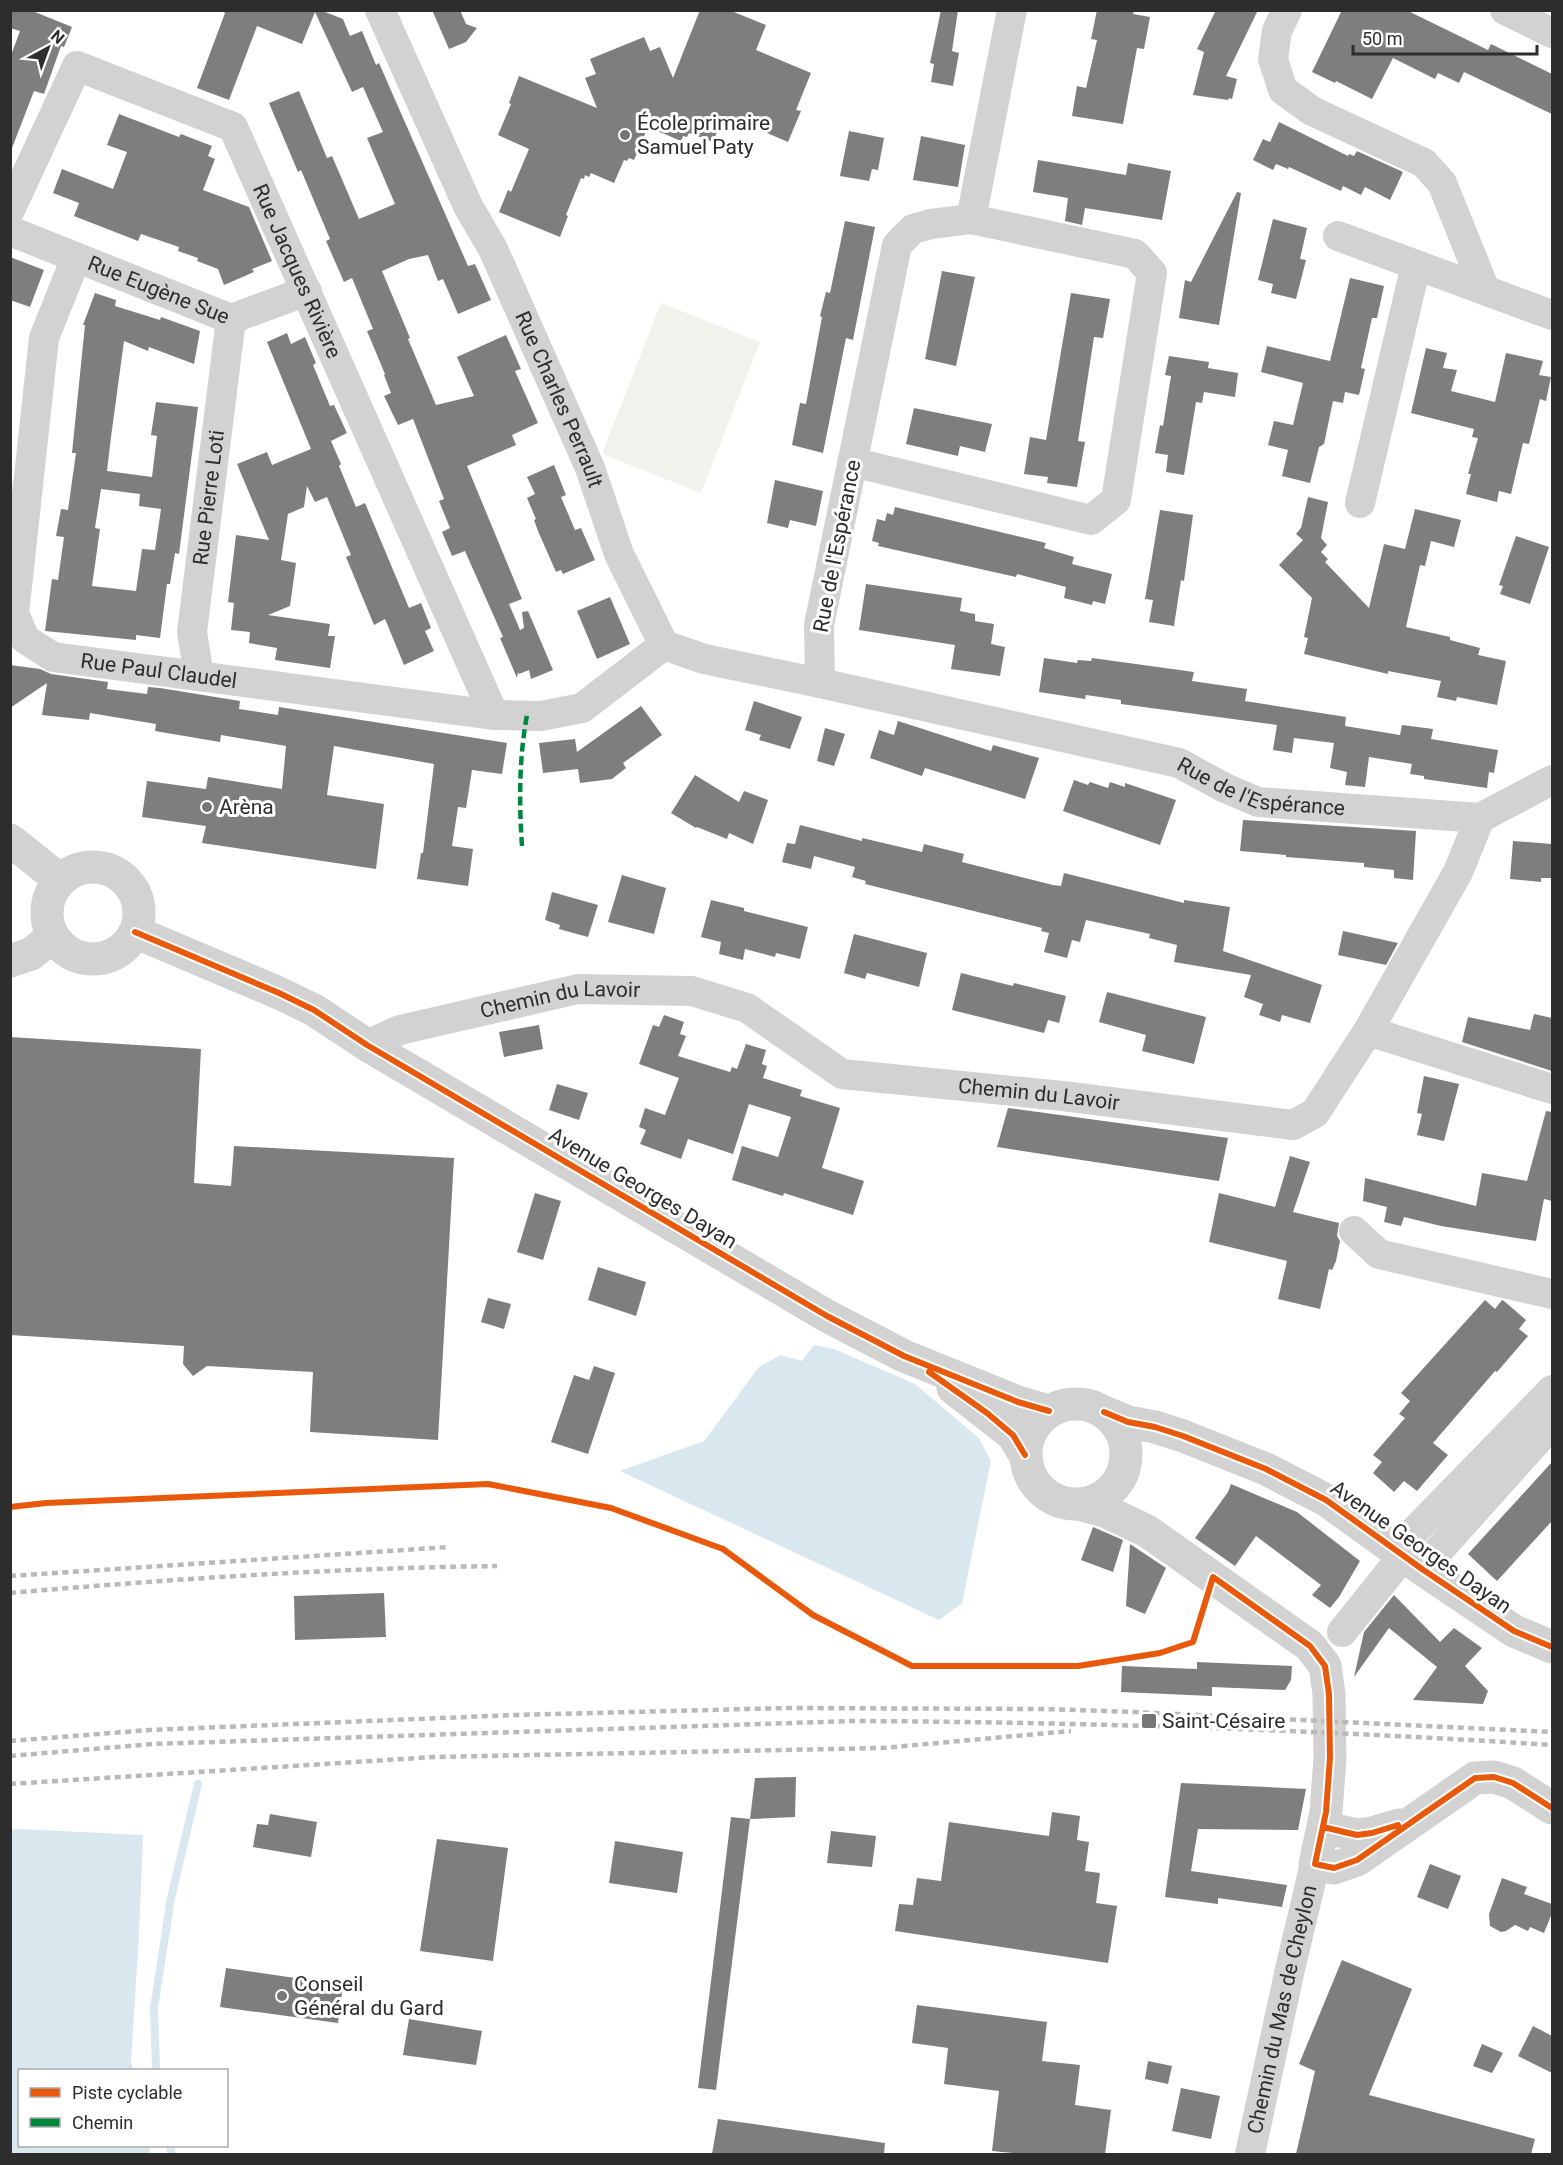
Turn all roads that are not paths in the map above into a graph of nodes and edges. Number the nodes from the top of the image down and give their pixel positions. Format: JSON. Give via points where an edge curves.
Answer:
{"nodes":[{"id":1,"x":380,"y":10,"type":"edge"},
{"id":2,"x":1012,"y":10,"type":"edge"},
{"id":3,"x":1287,"y":10,"type":"edge"},
{"id":4,"x":1505,"y":10,"type":"edge"},
{"id":5,"x":1552,"y":33,"type":"edge"},
{"id":6,"x":10,"y":210,"type":"edge"},
{"id":7,"x":971,"y":219,"type":"junction"},
{"id":8,"x":10,"y":231,"type":"edge"},
{"id":9,"x":1338,"y":236,"type":"dead end"},
{"id":10,"x":76,"y":258,"type":"junction"},
{"id":11,"x":1416,"y":265,"type":"junction"},
{"id":12,"x":1485,"y":290,"type":"junction"},
{"id":13,"x":307,"y":291,"type":"junction"},
{"id":14,"x":1552,"y":315,"type":"edge"},
{"id":15,"x":231,"y":320,"type":"junction"},
{"id":16,"x":852,"y":462,"type":"junction"},
{"id":17,"x":1360,"y":503,"type":"dead end"},
{"id":18,"x":664,"y":645,"type":"junction"},
{"id":19,"x":199,"y":676,"type":"junction"},
{"id":20,"x":820,"y":683,"type":"junction"},
{"id":21,"x":494,"y":715,"type":"junction"},
{"id":22,"x":1552,"y":780,"type":"edge"},
{"id":23,"x":1480,"y":818,"type":"junction"},
{"id":24,"x":10,"y":840,"type":"edge"},
{"id":25,"x":60,"y":880,"type":"junction"},
{"id":26,"x":135,"y":932,"type":"junction"},
{"id":27,"x":53,"y":936,"type":"junction"},
{"id":28,"x":10,"y":961,"type":"edge"},
{"id":29,"x":1368,"y":1031,"type":"junction"},
{"id":30,"x":367,"y":1045,"type":"junction"},
{"id":31,"x":1552,"y":1089,"type":"edge"},
{"id":32,"x":1354,"y":1231,"type":"dead end"},
{"id":33,"x":1552,"y":1294,"type":"edge"},
{"id":34,"x":904,"y":1356,"type":"junction"},
{"id":35,"x":1552,"y":1390,"type":"edge"},
{"id":36,"x":1049,"y":1411,"type":"junction"},
{"id":37,"x":1104,"y":1412,"type":"junction"},
{"id":38,"x":1552,"y":1424,"type":"edge"},
{"id":39,"x":1182,"y":1437,"type":"junction"},
{"id":40,"x":1025,"y":1455,"type":"junction"},
{"id":41,"x":1123,"y":1473,"type":"junction"},
{"id":42,"x":1082,"y":1505,"type":"junction"},
{"id":43,"x":1147,"y":1531,"type":"junction"},
{"id":44,"x":1407,"y":1558,"type":"junction"},
{"id":45,"x":1342,"y":1632,"type":"dead end"},
{"id":46,"x":1552,"y":1647,"type":"edge"},
{"id":47,"x":1552,"y":1808,"type":"edge"},
{"id":48,"x":1325,"y":1819,"type":"junction"},
{"id":49,"x":1409,"y":1822,"type":"junction"},
{"id":50,"x":1315,"y":1864,"type":"junction"},
{"id":51,"x":1250,"y":2154,"type":"edge"}],
"edges":[{"from":1,"to":18,"type":"street","name":"Rue Charles Perrault","via":[[468,206],[493,249],[590,468],[619,554]]},
{"from":2,"to":7,"type":"street"},
{"from":3,"to":12,"type":"street","via":[[1277,31],[1273,59],[1283,90],[1312,111],[1424,163],[1442,183]]},
{"from":4,"to":5,"type":"street"},
{"from":6,"to":13,"type":"street","name":"Rue Jacques Rivière","via":[[76,66],[233,127]]},
{"from":7,"to":16,"type":"street","name":"Rue de l'Espérance","via":[[913,229],[897,245]]},
{"from":7,"to":16,"type":"street","name":"Rue de l'Espérance","via":[[1135,254],[1152,273],[1116,500],[1091,520]]},
{"from":8,"to":10,"type":"street","name":"Rue Eugène Sue"},
{"from":9,"to":11,"type":"street"},
{"from":10,"to":15,"type":"street","name":"Rue Eugène Sue"},
{"from":10,"to":19,"type":"street","name":"Rue Paul Claudel","via":[[44,338],[14,614],[25,639],[53,657]]},
{"from":11,"to":12,"type":"street"},
{"from":11,"to":17,"type":"street"},
{"from":12,"to":14,"type":"street"},
{"from":13,"to":15,"type":"street","name":"Rue Eugène Sue"},
{"from":13,"to":21,"type":"street","name":"Rue Jacques Rivière"},
{"from":15,"to":19,"type":"street","name":"Rue Pierre Loti","via":[[192,632]]},
{"from":16,"to":20,"type":"street","name":"Rue de l'Espérance","via":[[819,625]]},
{"from":18,"to":20,"type":"street","via":[[704,659]]},
{"from":18,"to":21,"type":"street","name":"Rue Paul Claudel","via":[[582,708],[540,716]]},
{"from":19,"to":21,"type":"street","name":"Rue Paul Claudel"},
{"from":20,"to":23,"type":"street","name":"Rue de l'Espérance","via":[[1179,763],[1258,802]]},
{"from":22,"to":23,"type":"street"},
{"from":23,"to":29,"type":"street","name":"Chemin du Lavoir","via":[[1458,872]]},
{"from":24,"to":25,"type":"street"},
{"from":25,"to":26,"type":"street","via":[[84,868],[112,870],[127,881],[136,897],[139,915]]},
{"from":25,"to":27,"type":"street","via":[[47,907]]},
{"from":26,"to":27,"type":"street","via":[[118,951],[95,959],[79,957],[64,949]]},
{"from":26,"to":30,"type":"street","name":"Avenue Georges Dayan","via":[[314,1010]]},
{"from":27,"to":28,"type":"street","via":[[31,954]]},
{"from":29,"to":30,"type":"street","name":"Chemin du Lavoir","via":[[1315,1113],[1293,1125],[842,1074],[747,1008],[692,991],[578,989],[400,1030]]},
{"from":29,"to":31,"type":"street"},
{"from":30,"to":34,"type":"street","name":"Avenue Georges Dayan","via":[[827,1316]]},
{"from":32,"to":33,"type":"street","via":[[1379,1254]]},
{"from":34,"to":36,"type":"street","name":"Avenue Georges Dayan"},
{"from":34,"to":40,"type":"street","name":"Avenue Georges Dayan","via":[[987,1413],[1013,1435]]},
{"from":35,"to":44,"type":"street"},
{"from":36,"to":37,"type":"street","via":[[1075,1403]]},
{"from":36,"to":40,"type":"street","via":[[1034,1425]]},
{"from":37,"to":39,"type":"street","name":"Avenue Georges Dayan"},
{"from":37,"to":41,"type":"street","via":[[1124,1440]]},
{"from":38,"to":44,"type":"street"},
{"from":39,"to":41,"type":"street","via":[[1163,1441],[1143,1452]]},
{"from":39,"to":44,"type":"street","name":"Avenue Georges Dayan","via":[[1266,1469],[1326,1500]]},
{"from":40,"to":42,"type":"street","via":[[1031,1478],[1041,1491],[1066,1504]]},
{"from":41,"to":42,"type":"street","via":[[1104,1497]]},
{"from":41,"to":43,"type":"street","via":[[1122,1494]]},
{"from":42,"to":43,"type":"street"},
{"from":43,"to":48,"type":"street","via":[[1310,1646],[1325,1666],[1330,1758]]},
{"from":44,"to":45,"type":"street"},
{"from":44,"to":46,"type":"street","name":"Avenue Georges Dayan","via":[[1514,1631]]},
{"from":47,"to":49,"type":"street","via":[[1513,1783],[1494,1777],[1475,1778]]},
{"from":48,"to":49,"type":"street","via":[[1357,1834]]},
{"from":48,"to":50,"type":"street"},
{"from":49,"to":50,"type":"street","via":[[1357,1860],[1334,1868]]},
{"from":50,"to":51,"type":"street","name":"Chemin du Mas de Cheylon"}]}
